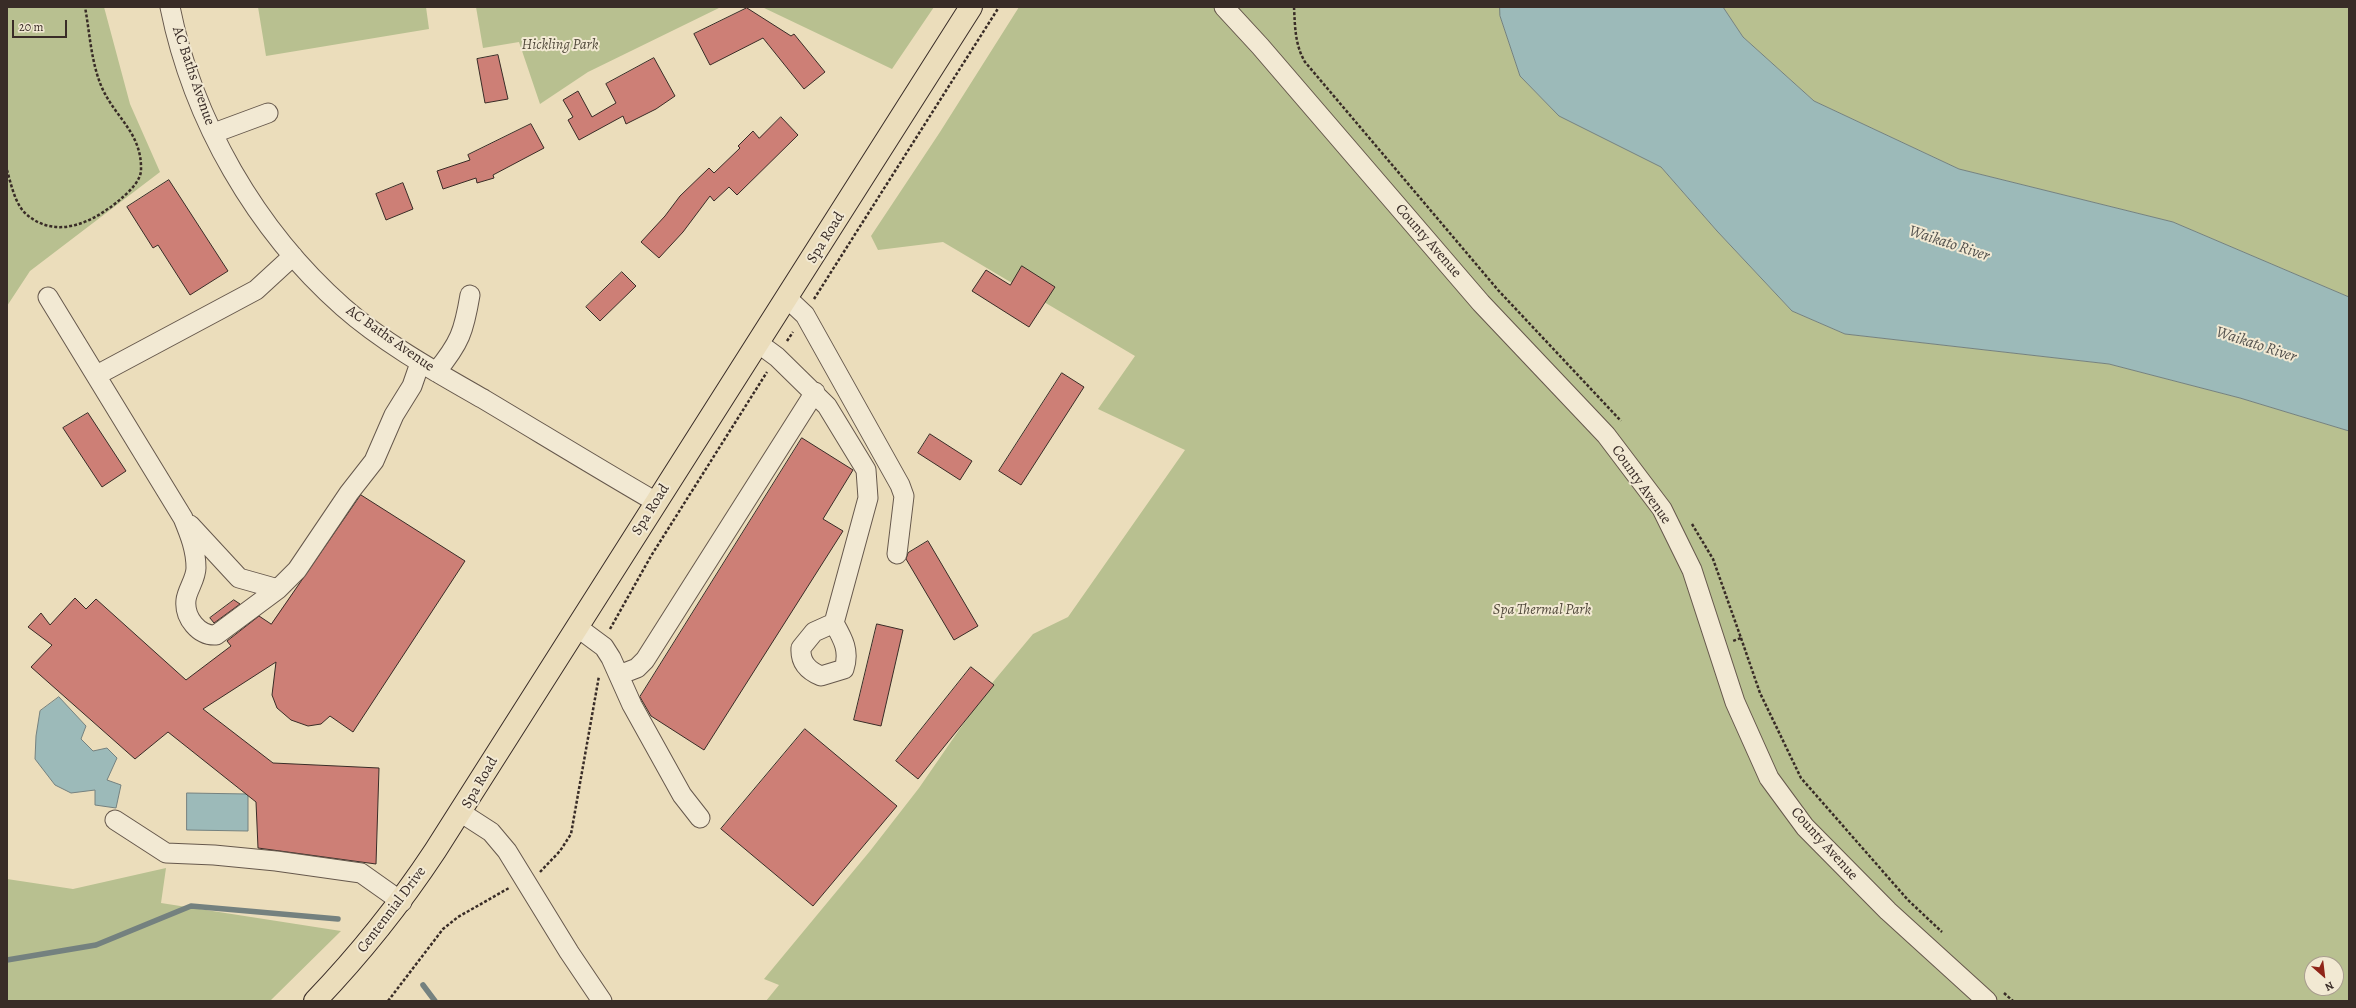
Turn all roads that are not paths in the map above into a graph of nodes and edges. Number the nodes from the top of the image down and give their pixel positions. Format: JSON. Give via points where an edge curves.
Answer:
{"nodes":[{"id":1,"x":170,"y":7,"type":"edge"},
{"id":2,"x":971,"y":7,"type":"edge"},
{"id":3,"x":1224,"y":7,"type":"edge"},
{"id":4,"x":268,"y":113,"type":"dead end"},
{"id":5,"x":214,"y":133,"type":"junction"},
{"id":6,"x":293,"y":256,"type":"junction"},
{"id":7,"x":470,"y":295,"type":"dead end"},
{"id":8,"x":48,"y":297,"type":"dead end"},
{"id":9,"x":788,"y":299,"type":"junction"},
{"id":10,"x":758,"y":343,"type":"junction"},
{"id":11,"x":428,"y":367,"type":"junction"},
{"id":12,"x":97,"y":375,"type":"junction"},
{"id":13,"x":814,"y":392,"type":"junction"},
{"id":14,"x":656,"y":502,"type":"junction"},
{"id":15,"x":184,"y":518,"type":"junction"},
{"id":16,"x":897,"y":554,"type":"dead end"},
{"id":17,"x":278,"y":589,"type":"junction"},
{"id":18,"x":834,"y":623,"type":"dead end"},
{"id":19,"x":577,"y":627,"type":"junction"},
{"id":20,"x":619,"y":675,"type":"junction"},
{"id":21,"x":460,"y":812,"type":"junction"},
{"id":22,"x":700,"y":818,"type":"dead end"},
{"id":23,"x":115,"y":820,"type":"dead end"},
{"id":24,"x":402,"y":902,"type":"junction"},
{"id":25,"x":1994,"y":996,"type":"edge"},
{"id":26,"x":315,"y":1001,"type":"edge"},
{"id":27,"x":602,"y":1001,"type":"edge"}],
"edges":[{"from":1,"to":5,"type":"street","name":"AC Baths Avenue","via":[[190,73]]},
{"from":2,"to":9,"type":"main road","name":"Spa Road"},
{"from":3,"to":25,"type":"street","name":"County Avenue","via":[[1480,303],[1606,435],[1662,509],[1692,570],[1735,702],[1769,778],[1805,827],[1888,911]]},
{"from":4,"to":5,"type":"street"},
{"from":5,"to":6,"type":"street","name":"AC Baths Avenue","via":[[243,188],[275,235]]},
{"from":6,"to":11,"type":"street","name":"AC Baths Avenue","via":[[343,307],[370,329]]},
{"from":6,"to":12,"type":"street","via":[[256,290]]},
{"from":7,"to":11,"type":"street","via":[[465,326],[455,348]]},
{"from":8,"to":12,"type":"street"},
{"from":9,"to":10,"type":"main road","name":"Spa Road"},
{"from":9,"to":16,"type":"street","via":[[804,315],[900,485],[904,496]]},
{"from":10,"to":13,"type":"street"},
{"from":10,"to":14,"type":"main road","name":"Spa Road"},
{"from":11,"to":14,"type":"street","name":"AC Baths Avenue"},
{"from":11,"to":17,"type":"street","via":[[412,386],[394,415],[374,461],[297,570]]},
{"from":12,"to":15,"type":"street"},
{"from":13,"to":18,"type":"street","via":[[828,406],[866,470],[867,477],[868,498]]},
{"from":13,"to":20,"type":"street","via":[[645,660],[637,668]]},
{"from":14,"to":19,"type":"main road","name":"Spa Road"},
{"from":15,"to":17,"type":"street","via":[[239,578]]},
{"from":15,"to":17,"type":"street","via":[[193,541],[196,570],[186,600],[186,610],[198,630],[207,635],[216,635]]},
{"from":19,"to":20,"type":"street","via":[[604,647]]},
{"from":19,"to":21,"type":"main road","name":"Spa Road"},
{"from":20,"to":22,"type":"street","via":[[632,705],[682,796]]},
{"from":21,"to":24,"type":"main road","name":"Centennial Drive"},
{"from":21,"to":27,"type":"street","name":"Spa Road","via":[[491,832],[507,851]]},
{"from":23,"to":24,"type":"street","via":[[166,853],[276,861],[361,873]]},
{"from":24,"to":26,"type":"main road","name":"Centennial Drive","via":[[360,954]]}]}
